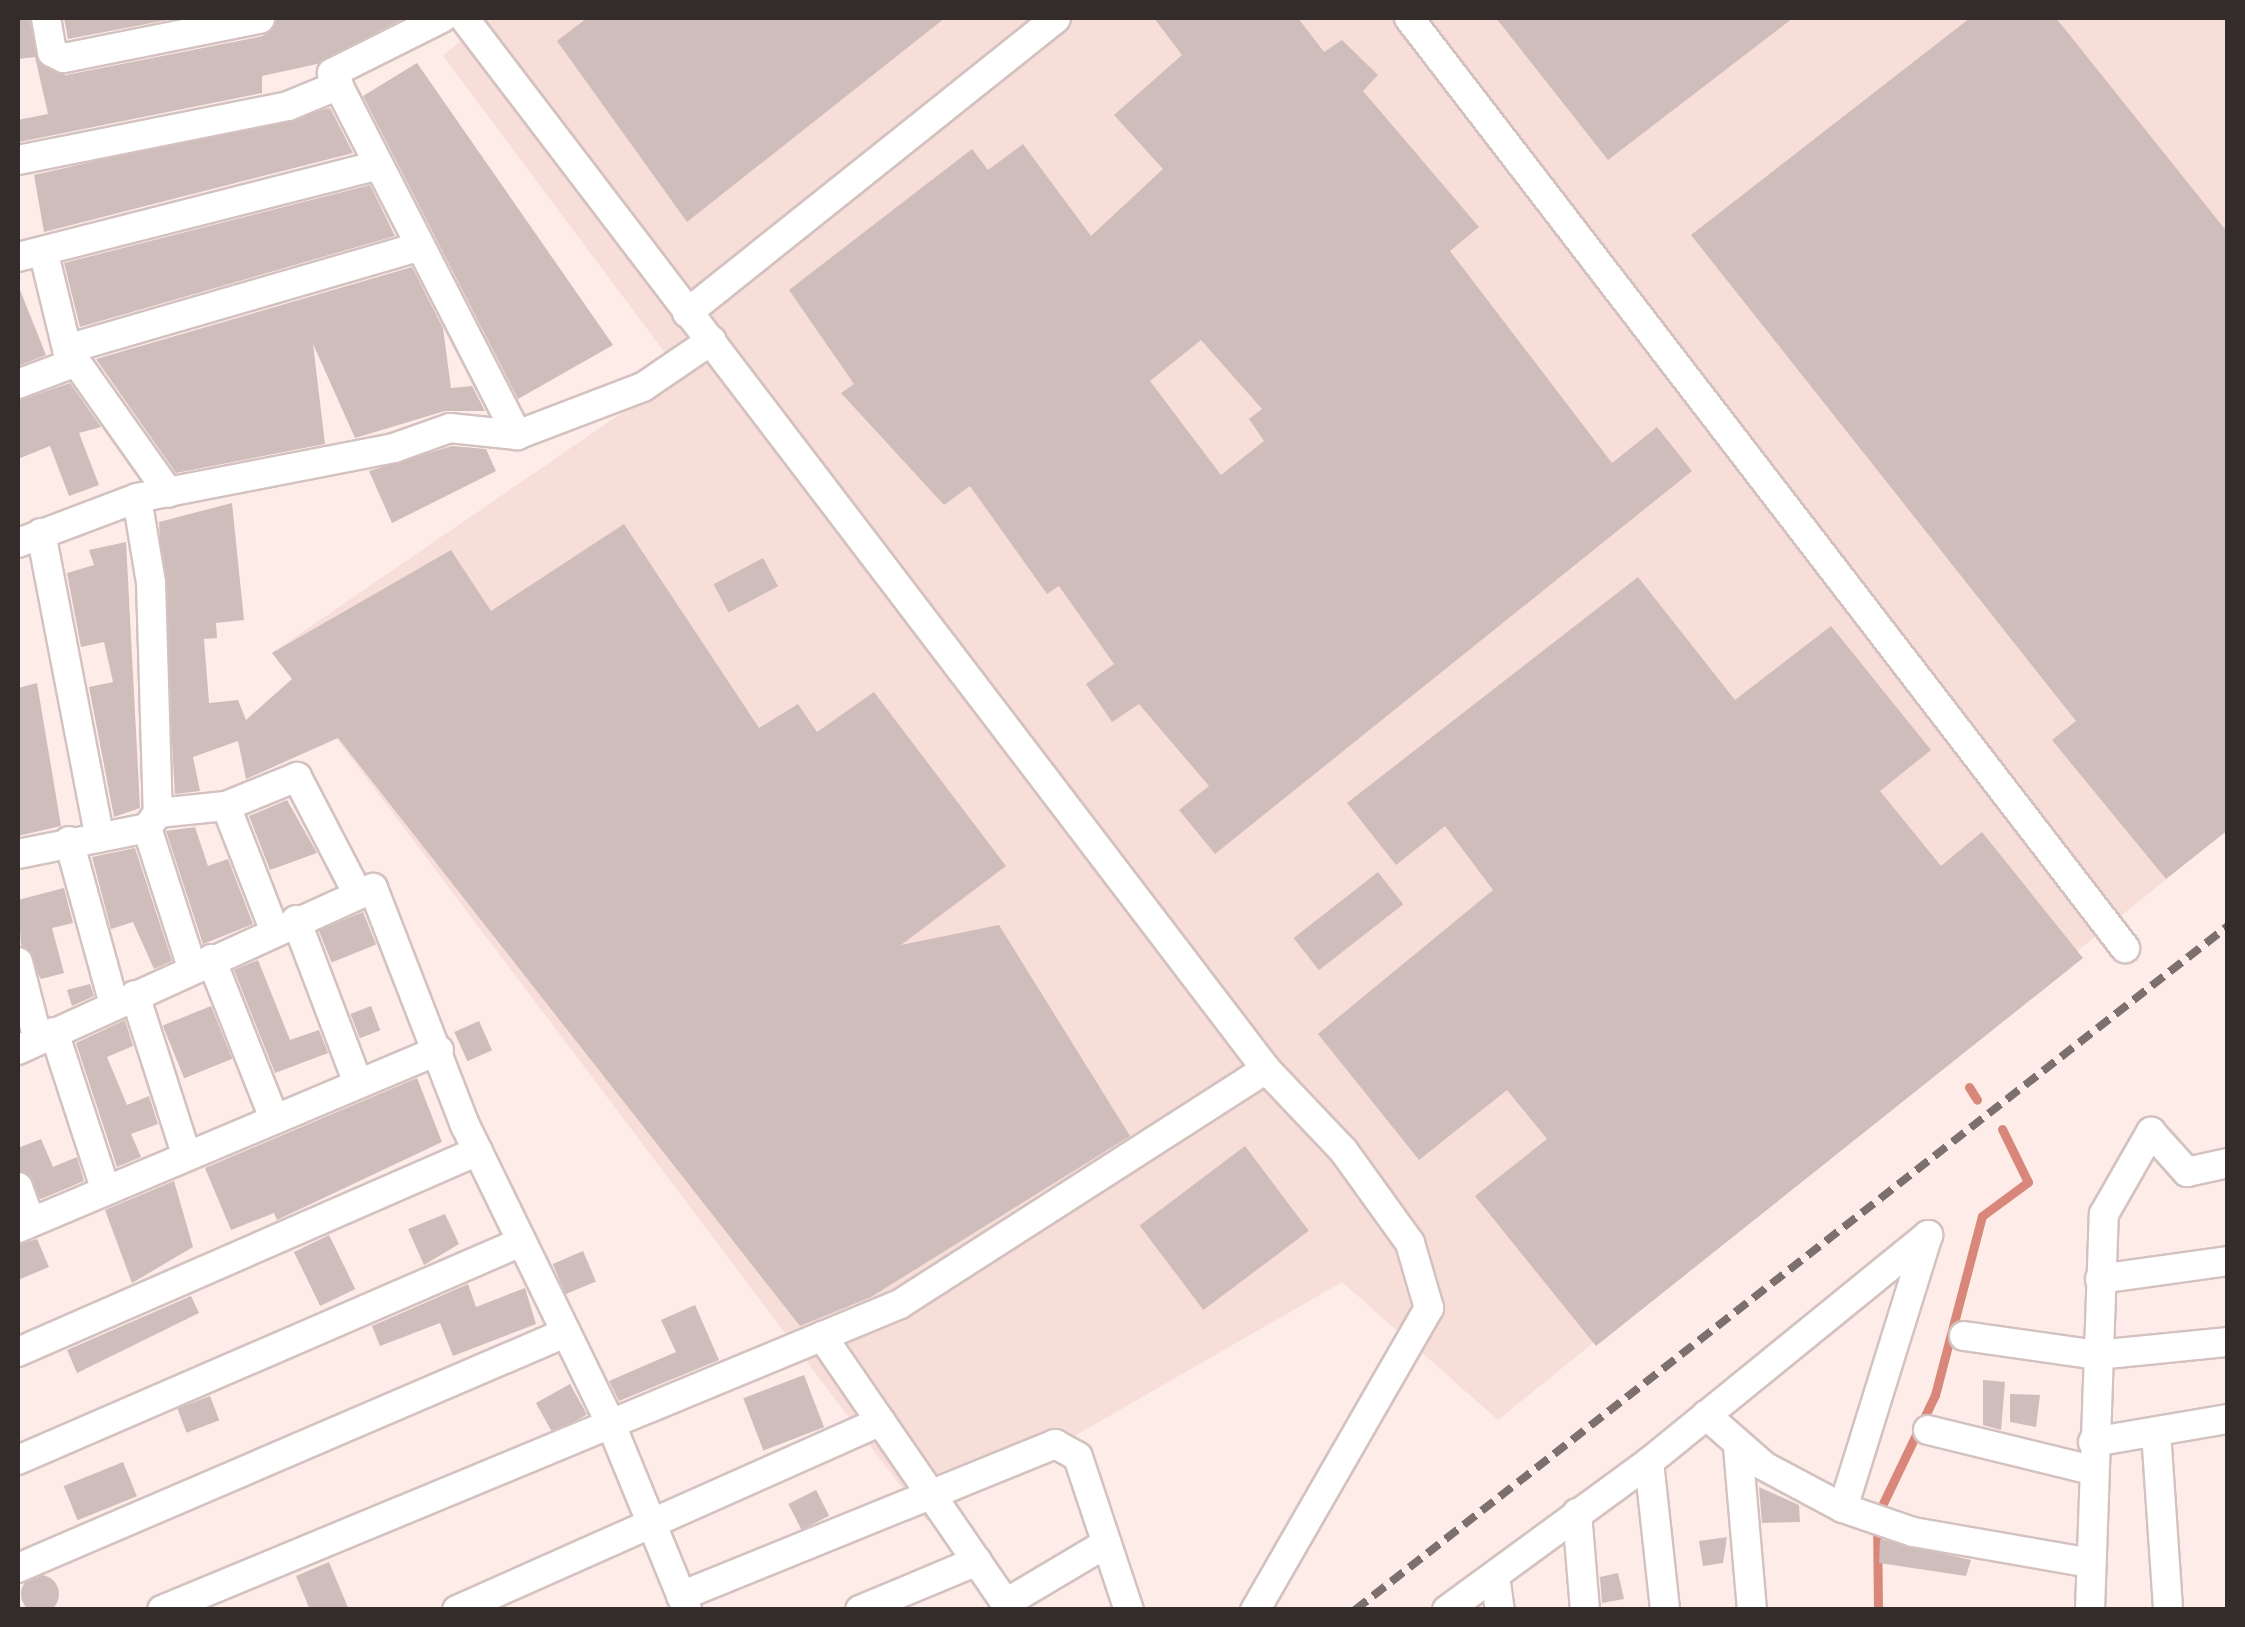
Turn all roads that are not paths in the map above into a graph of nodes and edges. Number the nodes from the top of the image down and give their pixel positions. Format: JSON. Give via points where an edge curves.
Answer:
{"nodes":[{"id":1,"x":46,"y":18,"type":"edge"},
{"id":2,"x":442,"y":18,"type":"edge"},
{"id":3,"x":464,"y":18,"type":"edge"},
{"id":4,"x":1056,"y":18,"type":"edge"},
{"id":5,"x":1409,"y":18,"type":"edge"},
{"id":6,"x":260,"y":19,"type":"edge"},
{"id":7,"x":155,"y":28,"type":"edge"},
{"id":8,"x":339,"y":85,"type":"junction"},
{"id":9,"x":18,"y":160,"type":"edge"},
{"id":10,"x":374,"y":166,"type":"junction"},
{"id":11,"x":419,"y":247,"type":"junction"},
{"id":12,"x":31,"y":255,"type":"edge"},
{"id":13,"x":687,"y":314,"type":"junction"},
{"id":14,"x":712,"y":340,"type":"junction"},
{"id":15,"x":70,"y":356,"type":"junction"},
{"id":16,"x":18,"y":384,"type":"edge"},
{"id":17,"x":517,"y":434,"type":"junction"},
{"id":18,"x":169,"y":494,"type":"junction"},
{"id":19,"x":137,"y":498,"type":"junction"},
{"id":20,"x":29,"y":538,"type":"edge"},
{"id":21,"x":226,"y":806,"type":"junction"},
{"id":22,"x":153,"y":820,"type":"junction"},
{"id":23,"x":99,"y":834,"type":"junction"},
{"id":24,"x":68,"y":841,"type":"junction"},
{"id":25,"x":18,"y":854,"type":"edge"},
{"id":26,"x":358,"y":894,"type":"junction"},
{"id":27,"x":285,"y":924,"type":"junction"},
{"id":28,"x":2125,"y":948,"type":"dead end"},
{"id":29,"x":18,"y":962,"type":"edge"},
{"id":30,"x":202,"y":963,"type":"junction"},
{"id":31,"x":125,"y":999,"type":"junction"},
{"id":32,"x":37,"y":1041,"type":"edge"},
{"id":33,"x":439,"y":1050,"type":"junction"},
{"id":34,"x":1266,"y":1069,"type":"junction"},
{"id":35,"x":358,"y":1083,"type":"junction"},
{"id":36,"x":274,"y":1118,"type":"junction"},
{"id":37,"x":478,"y":1151,"type":"junction"},
{"id":38,"x":186,"y":1154,"type":"junction"},
{"id":39,"x":2228,"y":1163,"type":"edge"},
{"id":40,"x":18,"y":1187,"type":"edge"},
{"id":41,"x":105,"y":1188,"type":"junction"},
{"id":42,"x":24,"y":1225,"type":"edge"},
{"id":43,"x":520,"y":1242,"type":"junction"},
{"id":44,"x":2228,"y":1261,"type":"edge"},
{"id":45,"x":2100,"y":1279,"type":"junction"},
{"id":46,"x":564,"y":1333,"type":"junction"},
{"id":47,"x":822,"y":1336,"type":"junction"},
{"id":48,"x":1964,"y":1336,"type":"dead end"},
{"id":49,"x":2228,"y":1342,"type":"edge"},
{"id":50,"x":18,"y":1352,"type":"edge"},
{"id":51,"x":2097,"y":1355,"type":"junction"},
{"id":52,"x":1706,"y":1416,"type":"junction"},
{"id":53,"x":2228,"y":1419,"type":"edge"},
{"id":54,"x":882,"y":1420,"type":"junction"},
{"id":55,"x":610,"y":1422,"type":"junction"},
{"id":56,"x":1928,"y":1430,"type":"dead end"},
{"id":57,"x":2156,"y":1432,"type":"junction"},
{"id":58,"x":1738,"y":1447,"type":"junction"},
{"id":59,"x":2093,"y":1456,"type":"junction"},
{"id":60,"x":18,"y":1460,"type":"edge"},
{"id":61,"x":1648,"y":1462,"type":"junction"},
{"id":62,"x":929,"y":1491,"type":"junction"},
{"id":63,"x":1844,"y":1508,"type":"junction"},
{"id":64,"x":1577,"y":1513,"type":"junction"},
{"id":65,"x":652,"y":1522,"type":"junction"},
{"id":66,"x":1107,"y":1544,"type":"junction"},
{"id":67,"x":977,"y":1560,"type":"junction"},
{"id":68,"x":2091,"y":1563,"type":"junction"},
{"id":69,"x":18,"y":1568,"type":"edge"},
{"id":70,"x":1495,"y":1576,"type":"junction"},
{"id":71,"x":684,"y":1603,"type":"edge"},
{"id":72,"x":1008,"y":1606,"type":"edge"},
{"id":73,"x":162,"y":1610,"type":"edge"},
{"id":74,"x":457,"y":1610,"type":"edge"},
{"id":75,"x":860,"y":1610,"type":"edge"},
{"id":76,"x":1129,"y":1610,"type":"edge"},
{"id":77,"x":1256,"y":1610,"type":"edge"},
{"id":78,"x":1447,"y":1610,"type":"edge"},
{"id":79,"x":1500,"y":1610,"type":"edge"},
{"id":80,"x":1585,"y":1610,"type":"edge"},
{"id":81,"x":1664,"y":1610,"type":"edge"},
{"id":82,"x":1752,"y":1610,"type":"edge"},
{"id":83,"x":2090,"y":1610,"type":"edge"},
{"id":84,"x":2168,"y":1610,"type":"edge"}],
"edges":[{"from":1,"to":7,"type":"street","via":[[56,58]]},
{"from":2,"to":8,"type":"street","via":[[332,72]]},
{"from":3,"to":13,"type":"street"},
{"from":4,"to":13,"type":"street"},
{"from":5,"to":28,"type":"street"},
{"from":6,"to":7,"type":"street"},
{"from":8,"to":9,"type":"street","via":[[288,106]]},
{"from":8,"to":10,"type":"street"},
{"from":10,"to":11,"type":"street"},
{"from":10,"to":12,"type":"street"},
{"from":11,"to":15,"type":"street"},
{"from":11,"to":17,"type":"street"},
{"from":12,"to":15,"type":"street"},
{"from":13,"to":14,"type":"street"},
{"from":14,"to":17,"type":"street","via":[[643,388]]},
{"from":14,"to":34,"type":"street"},
{"from":15,"to":16,"type":"street"},
{"from":15,"to":18,"type":"street"},
{"from":17,"to":18,"type":"street","via":[[450,428]]},
{"from":18,"to":19,"type":"street"},
{"from":19,"to":20,"type":"street"},
{"from":19,"to":22,"type":"street","via":[[150,583]]},
{"from":20,"to":23,"type":"street"},
{"from":21,"to":22,"type":"street"},
{"from":21,"to":26,"type":"street","via":[[302,780]]},
{"from":21,"to":27,"type":"street"},
{"from":22,"to":23,"type":"street"},
{"from":22,"to":30,"type":"street"},
{"from":23,"to":24,"type":"street"},
{"from":24,"to":25,"type":"street"},
{"from":24,"to":31,"type":"street"},
{"from":26,"to":27,"type":"street"},
{"from":26,"to":33,"type":"street","via":[[375,892]]},
{"from":27,"to":30,"type":"street"},
{"from":27,"to":35,"type":"street"},
{"from":29,"to":32,"type":"street"},
{"from":30,"to":31,"type":"street"},
{"from":30,"to":36,"type":"street"},
{"from":31,"to":32,"type":"street"},
{"from":31,"to":38,"type":"street"},
{"from":32,"to":41,"type":"street"},
{"from":33,"to":35,"type":"street"},
{"from":33,"to":37,"type":"street"},
{"from":34,"to":47,"type":"street","via":[[900,1304]]},
{"from":34,"to":77,"type":"street","via":[[1371,1184],[1410,1243],[1429,1308]]},
{"from":35,"to":36,"type":"street"},
{"from":36,"to":38,"type":"street"},
{"from":37,"to":43,"type":"street"},
{"from":37,"to":50,"type":"street"},
{"from":38,"to":41,"type":"street"},
{"from":39,"to":45,"type":"street","via":[[2186,1172],[2156,1132],[2143,1136],[2104,1214]]},
{"from":40,"to":42,"type":"street"},
{"from":41,"to":42,"type":"street"},
{"from":43,"to":46,"type":"street"},
{"from":43,"to":60,"type":"street"},
{"from":44,"to":45,"type":"street"},
{"from":45,"to":51,"type":"street"},
{"from":46,"to":55,"type":"street"},
{"from":46,"to":69,"type":"street"},
{"from":47,"to":54,"type":"street"},
{"from":47,"to":55,"type":"street"},
{"from":48,"to":51,"type":"street"},
{"from":49,"to":51,"type":"street"},
{"from":51,"to":59,"type":"street"},
{"from":52,"to":58,"type":"street"},
{"from":52,"to":61,"type":"street"},
{"from":52,"to":63,"type":"street","via":[[1928,1236]]},
{"from":53,"to":57,"type":"street"},
{"from":54,"to":62,"type":"street"},
{"from":54,"to":65,"type":"street"},
{"from":55,"to":65,"type":"street"},
{"from":55,"to":73,"type":"street"},
{"from":56,"to":59,"type":"street"},
{"from":57,"to":59,"type":"street"},
{"from":57,"to":84,"type":"street"},
{"from":58,"to":63,"type":"street"},
{"from":58,"to":82,"type":"street"},
{"from":59,"to":68,"type":"street"},
{"from":61,"to":64,"type":"street"},
{"from":61,"to":81,"type":"street"},
{"from":62,"to":66,"type":"street","via":[[1055,1444],[1078,1457]]},
{"from":62,"to":67,"type":"street"},
{"from":62,"to":71,"type":"street"},
{"from":63,"to":68,"type":"street","via":[[1913,1532]]},
{"from":64,"to":70,"type":"street"},
{"from":64,"to":80,"type":"street"},
{"from":65,"to":71,"type":"street"},
{"from":65,"to":74,"type":"street"},
{"from":66,"to":72,"type":"street"},
{"from":66,"to":76,"type":"street"},
{"from":67,"to":72,"type":"street"},
{"from":67,"to":75,"type":"street"},
{"from":68,"to":83,"type":"street"},
{"from":70,"to":78,"type":"street"},
{"from":70,"to":79,"type":"street"}]}
